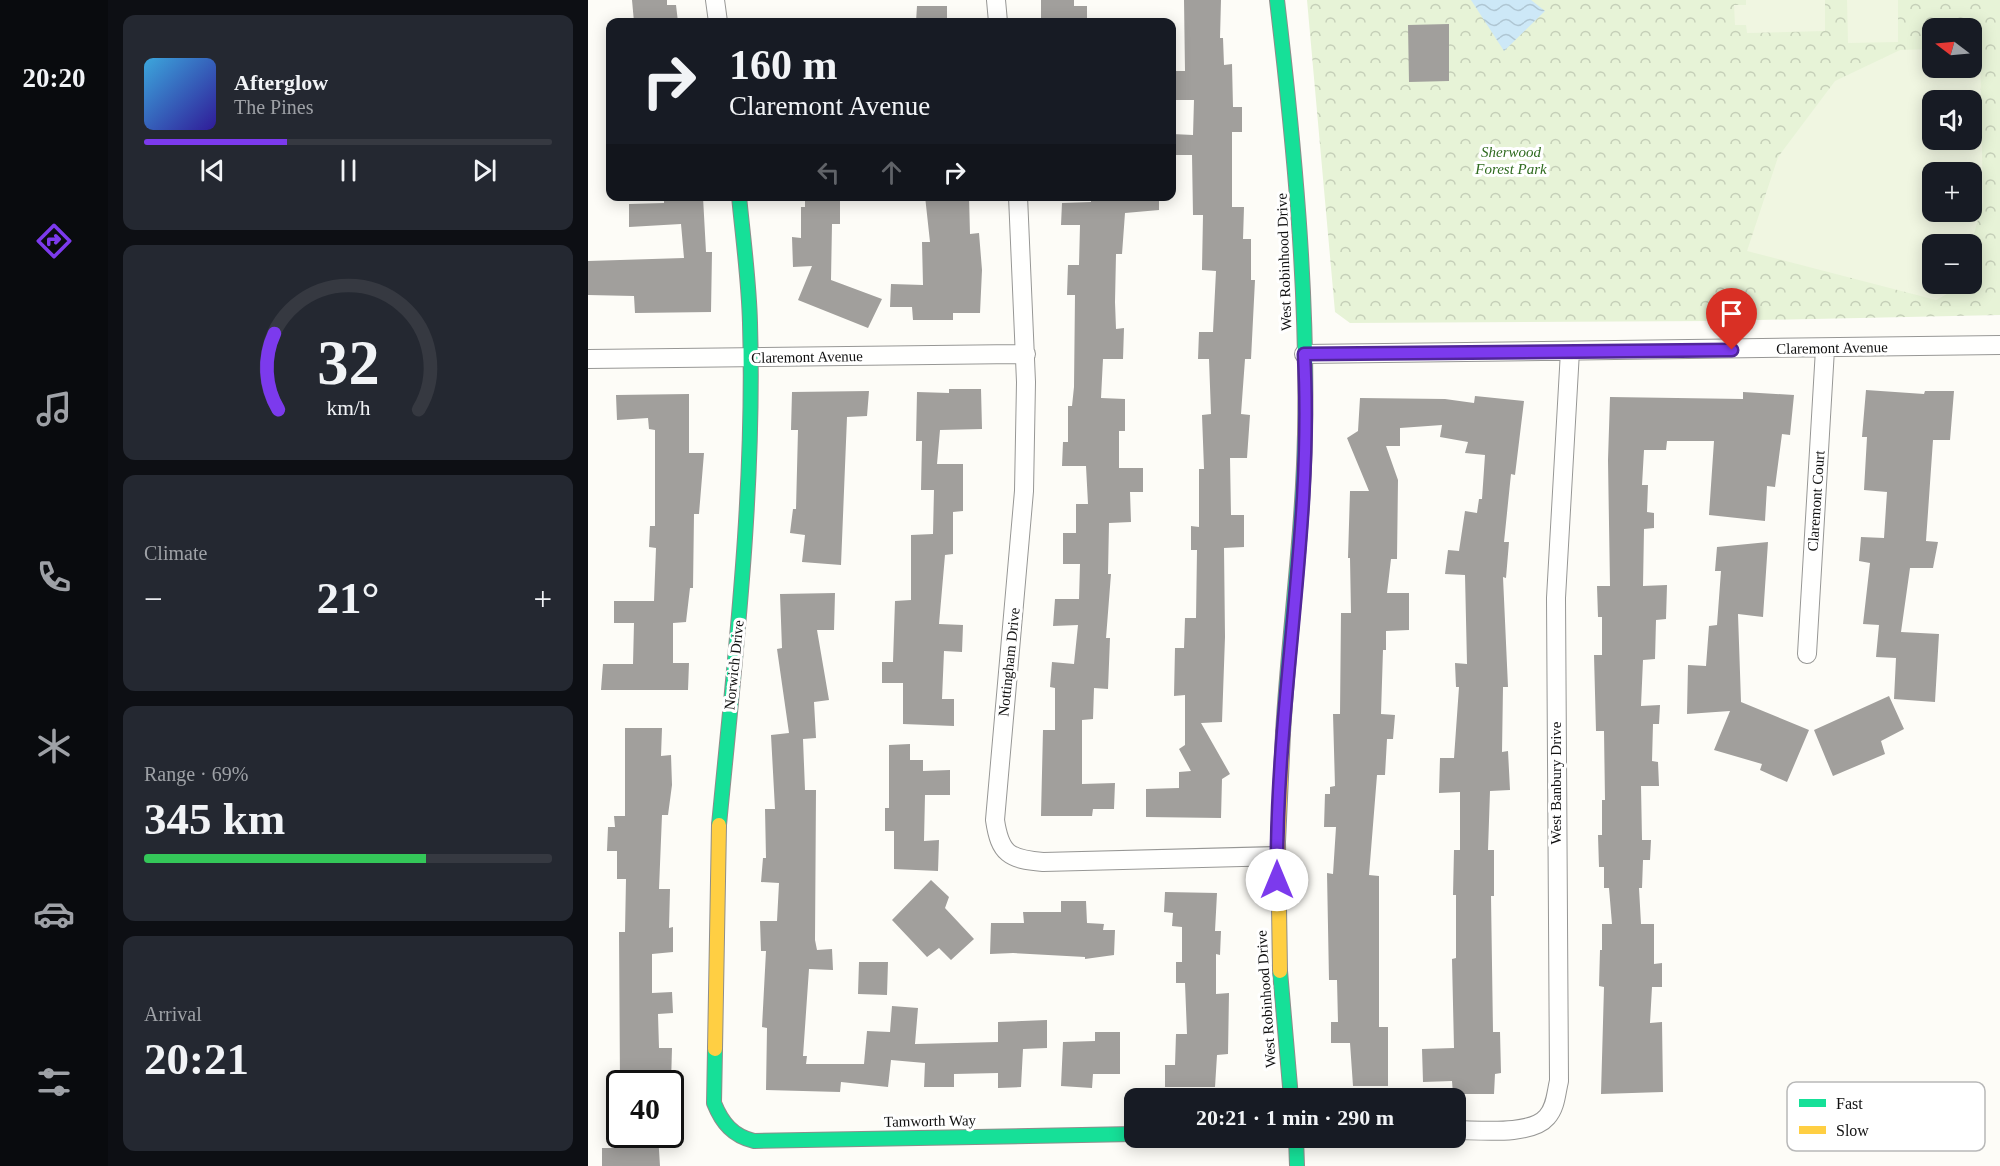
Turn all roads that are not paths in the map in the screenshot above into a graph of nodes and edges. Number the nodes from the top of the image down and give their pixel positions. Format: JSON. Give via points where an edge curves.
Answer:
{"nodes":[{"id":1,"x":715,"y":0,"type":"edge"},
{"id":2,"x":996,"y":0,"type":"edge"},
{"id":3,"x":1277,"y":0,"type":"edge"},
{"id":4,"x":717,"y":18,"type":"edge"},
{"id":5,"x":998,"y":18,"type":"edge"},
{"id":6,"x":739,"y":201,"type":"edge"},
{"id":7,"x":1018,"y":201,"type":"edge"},
{"id":8,"x":2000,"y":345,"type":"edge"},
{"id":9,"x":1825,"y":349,"type":"junction"},
{"id":10,"x":1570,"y":351,"type":"junction"},
{"id":11,"x":1026,"y":354,"type":"junction"},
{"id":12,"x":1304,"y":354,"type":"junction"},
{"id":13,"x":750,"y":358,"type":"junction"},
{"id":14,"x":588,"y":359,"type":"edge"},
{"id":15,"x":1807,"y":654,"type":"dead end"},
{"id":16,"x":1277,"y":856,"type":"junction"},
{"id":17,"x":1290,"y":1088,"type":"edge"},
{"id":18,"x":729,"y":1130,"type":"joint"},
{"id":19,"x":1466,"y":1130,"type":"edge"},
{"id":20,"x":1124,"y":1134,"type":"edge"},
{"id":21,"x":1296,"y":1148,"type":"edge"},
{"id":22,"x":1297,"y":1166,"type":"edge"}],
"edges":[{"from":1,"to":4,"type":"street"},
{"from":2,"to":5,"type":"street"},
{"from":3,"to":12,"type":"street","name":"West Robinhood Drive","via":[[1297,171]]},
{"from":6,"to":13,"type":"street","name":"Norwich Drive"},
{"from":7,"to":11,"type":"street","name":"Nottingham Drive"},
{"from":8,"to":9,"type":"street","name":"Claremont Avenue"},
{"from":9,"to":10,"type":"street","name":"Claremont Avenue"},
{"from":9,"to":15,"type":"street","name":"Claremont Court"},
{"from":10,"to":12,"type":"street","name":"Claremont Avenue"},
{"from":10,"to":19,"type":"street","name":"West Banbury Drive","via":[[1556,598],[1559,1081],[1554,1106],[1536,1126]]},
{"from":11,"to":13,"type":"street","name":"Claremont Avenue"},
{"from":11,"to":16,"type":"street","name":"Nottingham Drive","via":[[1022,540],[995,820],[998,841],[1007,854],[1043,862]]},
{"from":12,"to":16,"type":"street","name":"West Robinhood Drive","via":[[1301,516],[1281,755]]},
{"from":13,"to":14,"type":"street","name":"Claremont Avenue"},
{"from":13,"to":18,"type":"street","name":"Norwich Drive","via":[[742,588],[718,838],[714,1103],[720,1120]]},
{"from":16,"to":17,"type":"street","name":"West Robinhood Drive","via":[[1283,1026]]},
{"from":18,"to":20,"type":"street","name":"Tamworth Way","via":[[754,1141]]},
{"from":21,"to":22,"type":"street"}]}
